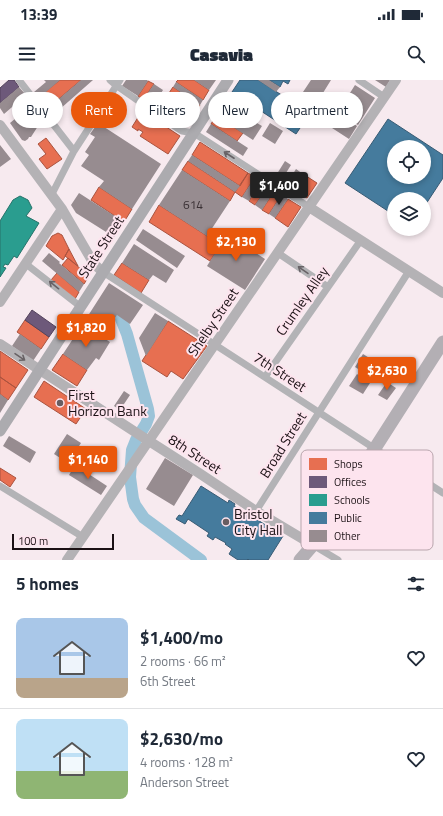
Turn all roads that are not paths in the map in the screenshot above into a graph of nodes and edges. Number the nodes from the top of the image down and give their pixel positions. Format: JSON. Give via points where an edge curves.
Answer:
{"nodes":[{"id":1,"x":19,"y":80,"type":"edge"},
{"id":2,"x":110,"y":80,"type":"edge"},
{"id":3,"x":228,"y":80,"type":"edge"},
{"id":4,"x":359,"y":80,"type":"edge"},
{"id":5,"x":396,"y":80,"type":"edge"},
{"id":6,"x":118,"y":83,"type":"edge"},
{"id":7,"x":384,"y":97,"type":"junction"},
{"id":8,"x":0,"y":125,"type":"edge"},
{"id":9,"x":194,"y":133,"type":"junction"},
{"id":10,"x":74,"y":151,"type":"junction"},
{"id":11,"x":52,"y":194,"type":"junction"},
{"id":12,"x":309,"y":207,"type":"junction"},
{"id":13,"x":62,"y":209,"type":"junction"},
{"id":14,"x":360,"y":240,"type":"junction"},
{"id":15,"x":278,"y":253,"type":"junction"},
{"id":16,"x":26,"y":264,"type":"junction"},
{"id":17,"x":409,"y":271,"type":"junction"},
{"id":18,"x":103,"y":272,"type":"junction"},
{"id":19,"x":328,"y":287,"type":"junction"},
{"id":20,"x":443,"y":292,"type":"edge"},
{"id":21,"x":0,"y":302,"type":"edge"},
{"id":22,"x":81,"y":307,"type":"junction"},
{"id":23,"x":443,"y":342,"type":"edge"},
{"id":24,"x":0,"y":344,"type":"edge"},
{"id":25,"x":215,"y":345,"type":"junction"},
{"id":26,"x":40,"y":370,"type":"junction"},
{"id":27,"x":265,"y":377,"type":"junction"},
{"id":28,"x":319,"y":413,"type":"junction"},
{"id":29,"x":0,"y":431,"type":"edge"},
{"id":30,"x":147,"y":440,"type":"junction"},
{"id":31,"x":375,"y":449,"type":"joint"},
{"id":32,"x":0,"y":486,"type":"edge"},
{"id":33,"x":433,"y":487,"type":"edge"},
{"id":34,"x":443,"y":493,"type":"edge"},
{"id":35,"x":256,"y":512,"type":"junction"},
{"id":36,"x":83,"y":537,"type":"junction"},
{"id":37,"x":301,"y":538,"type":"edge"},
{"id":38,"x":309,"y":550,"type":"edge"},
{"id":39,"x":321,"y":550,"type":"edge"},
{"id":40,"x":67,"y":560,"type":"edge"},
{"id":41,"x":300,"y":560,"type":"edge"},
{"id":42,"x":338,"y":560,"type":"edge"}],
"edges":[{"from":1,"to":10,"type":"street"},
{"from":2,"to":6,"type":"street"},
{"from":3,"to":9,"type":"main road","name":"State Street"},
{"from":4,"to":7,"type":"street"},
{"from":5,"to":7,"type":"street","name":"Shelby Street"},
{"from":6,"to":9,"type":"street","via":[[182,132]]},
{"from":6,"to":10,"type":"street"},
{"from":7,"to":12,"type":"street","name":"Shelby Street"},
{"from":8,"to":11,"type":"street"},
{"from":12,"to":9,"type":"street","one_way":true},
{"from":9,"to":18,"type":"main road","name":"State Street"},
{"from":10,"to":11,"type":"street"},
{"from":11,"to":13,"type":"street"},
{"from":12,"to":14,"type":"street"},
{"from":12,"to":15,"type":"street","name":"Shelby Street"},
{"from":13,"to":16,"type":"street"},
{"from":13,"to":18,"type":"street","via":[[94,264]]},
{"from":14,"to":17,"type":"street"},
{"from":14,"to":19,"type":"street","name":"Crumley Alley"},
{"from":19,"to":15,"type":"street","one_way":true},
{"from":15,"to":25,"type":"street","name":"Shelby Street"},
{"from":16,"to":21,"type":"street"},
{"from":22,"to":16,"type":"street","one_way":true},
{"from":17,"to":20,"type":"street"},
{"from":17,"to":28,"type":"street","name":"Broad Street"},
{"from":18,"to":22,"type":"main road","name":"State Street"},
{"from":18,"to":25,"type":"street","name":"7th Street"},
{"from":19,"to":27,"type":"street","name":"Crumley Alley"},
{"from":22,"to":26,"type":"main road","name":"State Street"},
{"from":23,"to":31,"type":"highway"},
{"from":24,"to":26,"type":"street","name":"8th Street","one_way":true},
{"from":25,"to":27,"type":"street","name":"7th Street"},
{"from":25,"to":30,"type":"street","name":"Shelby Street"},
{"from":26,"to":29,"type":"main road","name":"State Street"},
{"from":26,"to":30,"type":"street","name":"8th Street"},
{"from":27,"to":28,"type":"street","name":"7th Street"},
{"from":28,"to":31,"type":"street","name":"7th Street"},
{"from":28,"to":35,"type":"street","name":"Broad Street"},
{"from":30,"to":35,"type":"street","name":"8th Street"},
{"from":30,"to":36,"type":"street","name":"Shelby Street"},
{"from":32,"to":36,"type":"street"},
{"from":33,"to":34,"type":"street","name":"7th Street"},
{"from":35,"to":37,"type":"street","name":"8th Street"},
{"from":36,"to":40,"type":"street","name":"Shelby Street"},
{"from":38,"to":41,"type":"highway"},
{"from":39,"to":42,"type":"street","name":"8th Street"}]}
